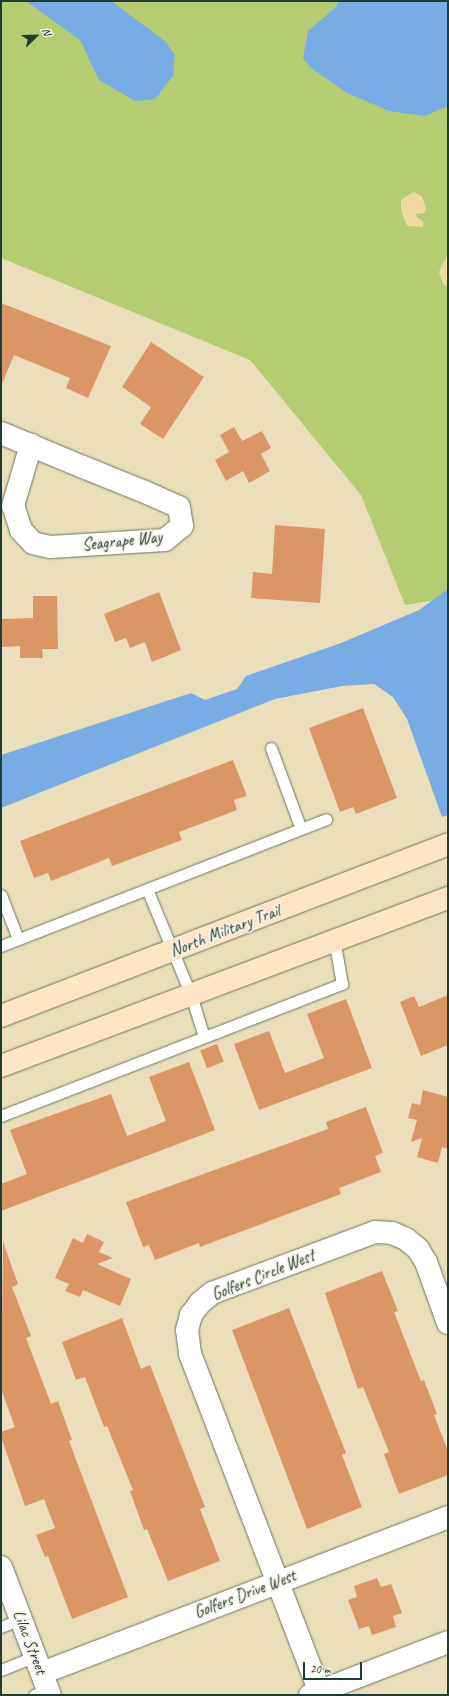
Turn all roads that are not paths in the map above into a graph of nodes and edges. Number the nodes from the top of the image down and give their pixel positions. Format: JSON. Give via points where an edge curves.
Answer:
{"nodes":[{"id":1,"x":1,"y":433,"type":"edge"},
{"id":2,"x":31,"y":445,"type":"junction"},
{"id":3,"x":271,"y":748,"type":"dead end"},
{"id":4,"x":326,"y":819,"type":"dead end"},
{"id":5,"x":301,"y":829,"type":"junction"},
{"id":6,"x":448,"y":844,"type":"edge"},
{"id":7,"x":147,"y":889,"type":"junction"},
{"id":8,"x":1,"y":895,"type":"edge"},
{"id":9,"x":448,"y":898,"type":"edge"},
{"id":10,"x":18,"y":939,"type":"junction"},
{"id":11,"x":334,"y":939,"type":"junction"},
{"id":12,"x":1,"y":946,"type":"edge"},
{"id":13,"x":172,"y":951,"type":"junction"},
{"id":14,"x":190,"y":995,"type":"junction"},
{"id":15,"x":1,"y":1016,"type":"edge"},
{"id":16,"x":204,"y":1037,"type":"junction"},
{"id":17,"x":1,"y":1066,"type":"edge"},
{"id":18,"x":1,"y":1116,"type":"edge"},
{"id":19,"x":448,"y":1323,"type":"edge"},
{"id":20,"x":448,"y":1517,"type":"edge"},
{"id":21,"x":1,"y":1568,"type":"edge"},
{"id":22,"x":277,"y":1582,"type":"junction"},
{"id":23,"x":21,"y":1619,"type":"junction"},
{"id":24,"x":1,"y":1627,"type":"edge"},
{"id":25,"x":448,"y":1642,"type":"edge"},
{"id":26,"x":1,"y":1670,"type":"edge"},
{"id":27,"x":42,"y":1682,"type":"edge"},
{"id":28,"x":317,"y":1694,"type":"edge"}],
"edges":[{"from":1,"to":2,"type":"street","name":"Seagrape Way"},
{"from":2,"to":2,"type":"street","name":"Seagrape Way","via":[[179,507],[182,526],[165,540],[50,547],[33,543],[21,530],[13,506]]},
{"from":3,"to":5,"type":"lane"},
{"from":4,"to":5,"type":"lane"},
{"from":5,"to":7,"type":"lane"},
{"from":6,"to":13,"type":"main road","name":"North Military Trail"},
{"from":7,"to":10,"type":"lane"},
{"from":7,"to":13,"type":"lane"},
{"from":8,"to":10,"type":"lane"},
{"from":9,"to":11,"type":"main road"},
{"from":10,"to":12,"type":"lane"},
{"from":11,"to":14,"type":"main road"},
{"from":11,"to":16,"type":"lane","via":[[342,984]]},
{"from":13,"to":14,"type":"lane"},
{"from":13,"to":15,"type":"main road","name":"North Military Trail"},
{"from":14,"to":16,"type":"lane"},
{"from":14,"to":17,"type":"main road"},
{"from":16,"to":18,"type":"lane"},
{"from":19,"to":22,"type":"street","name":"Golfers Circle West","via":[[426,1262],[418,1249],[406,1239],[392,1233],[375,1232],[212,1293],[200,1302],[187,1330],[190,1354]]},
{"from":20,"to":22,"type":"street","name":"Golfers Drive West"},
{"from":21,"to":23,"type":"street","name":"Lilac Street"},
{"from":22,"to":27,"type":"street","name":"Golfers Drive West"},
{"from":22,"to":28,"type":"street","name":"Golfers Circle West"},
{"from":23,"to":24,"type":"lane"},
{"from":23,"to":27,"type":"street","name":"Lilac Street"},
{"from":25,"to":28,"type":"street"},
{"from":26,"to":27,"type":"lane"}]}
